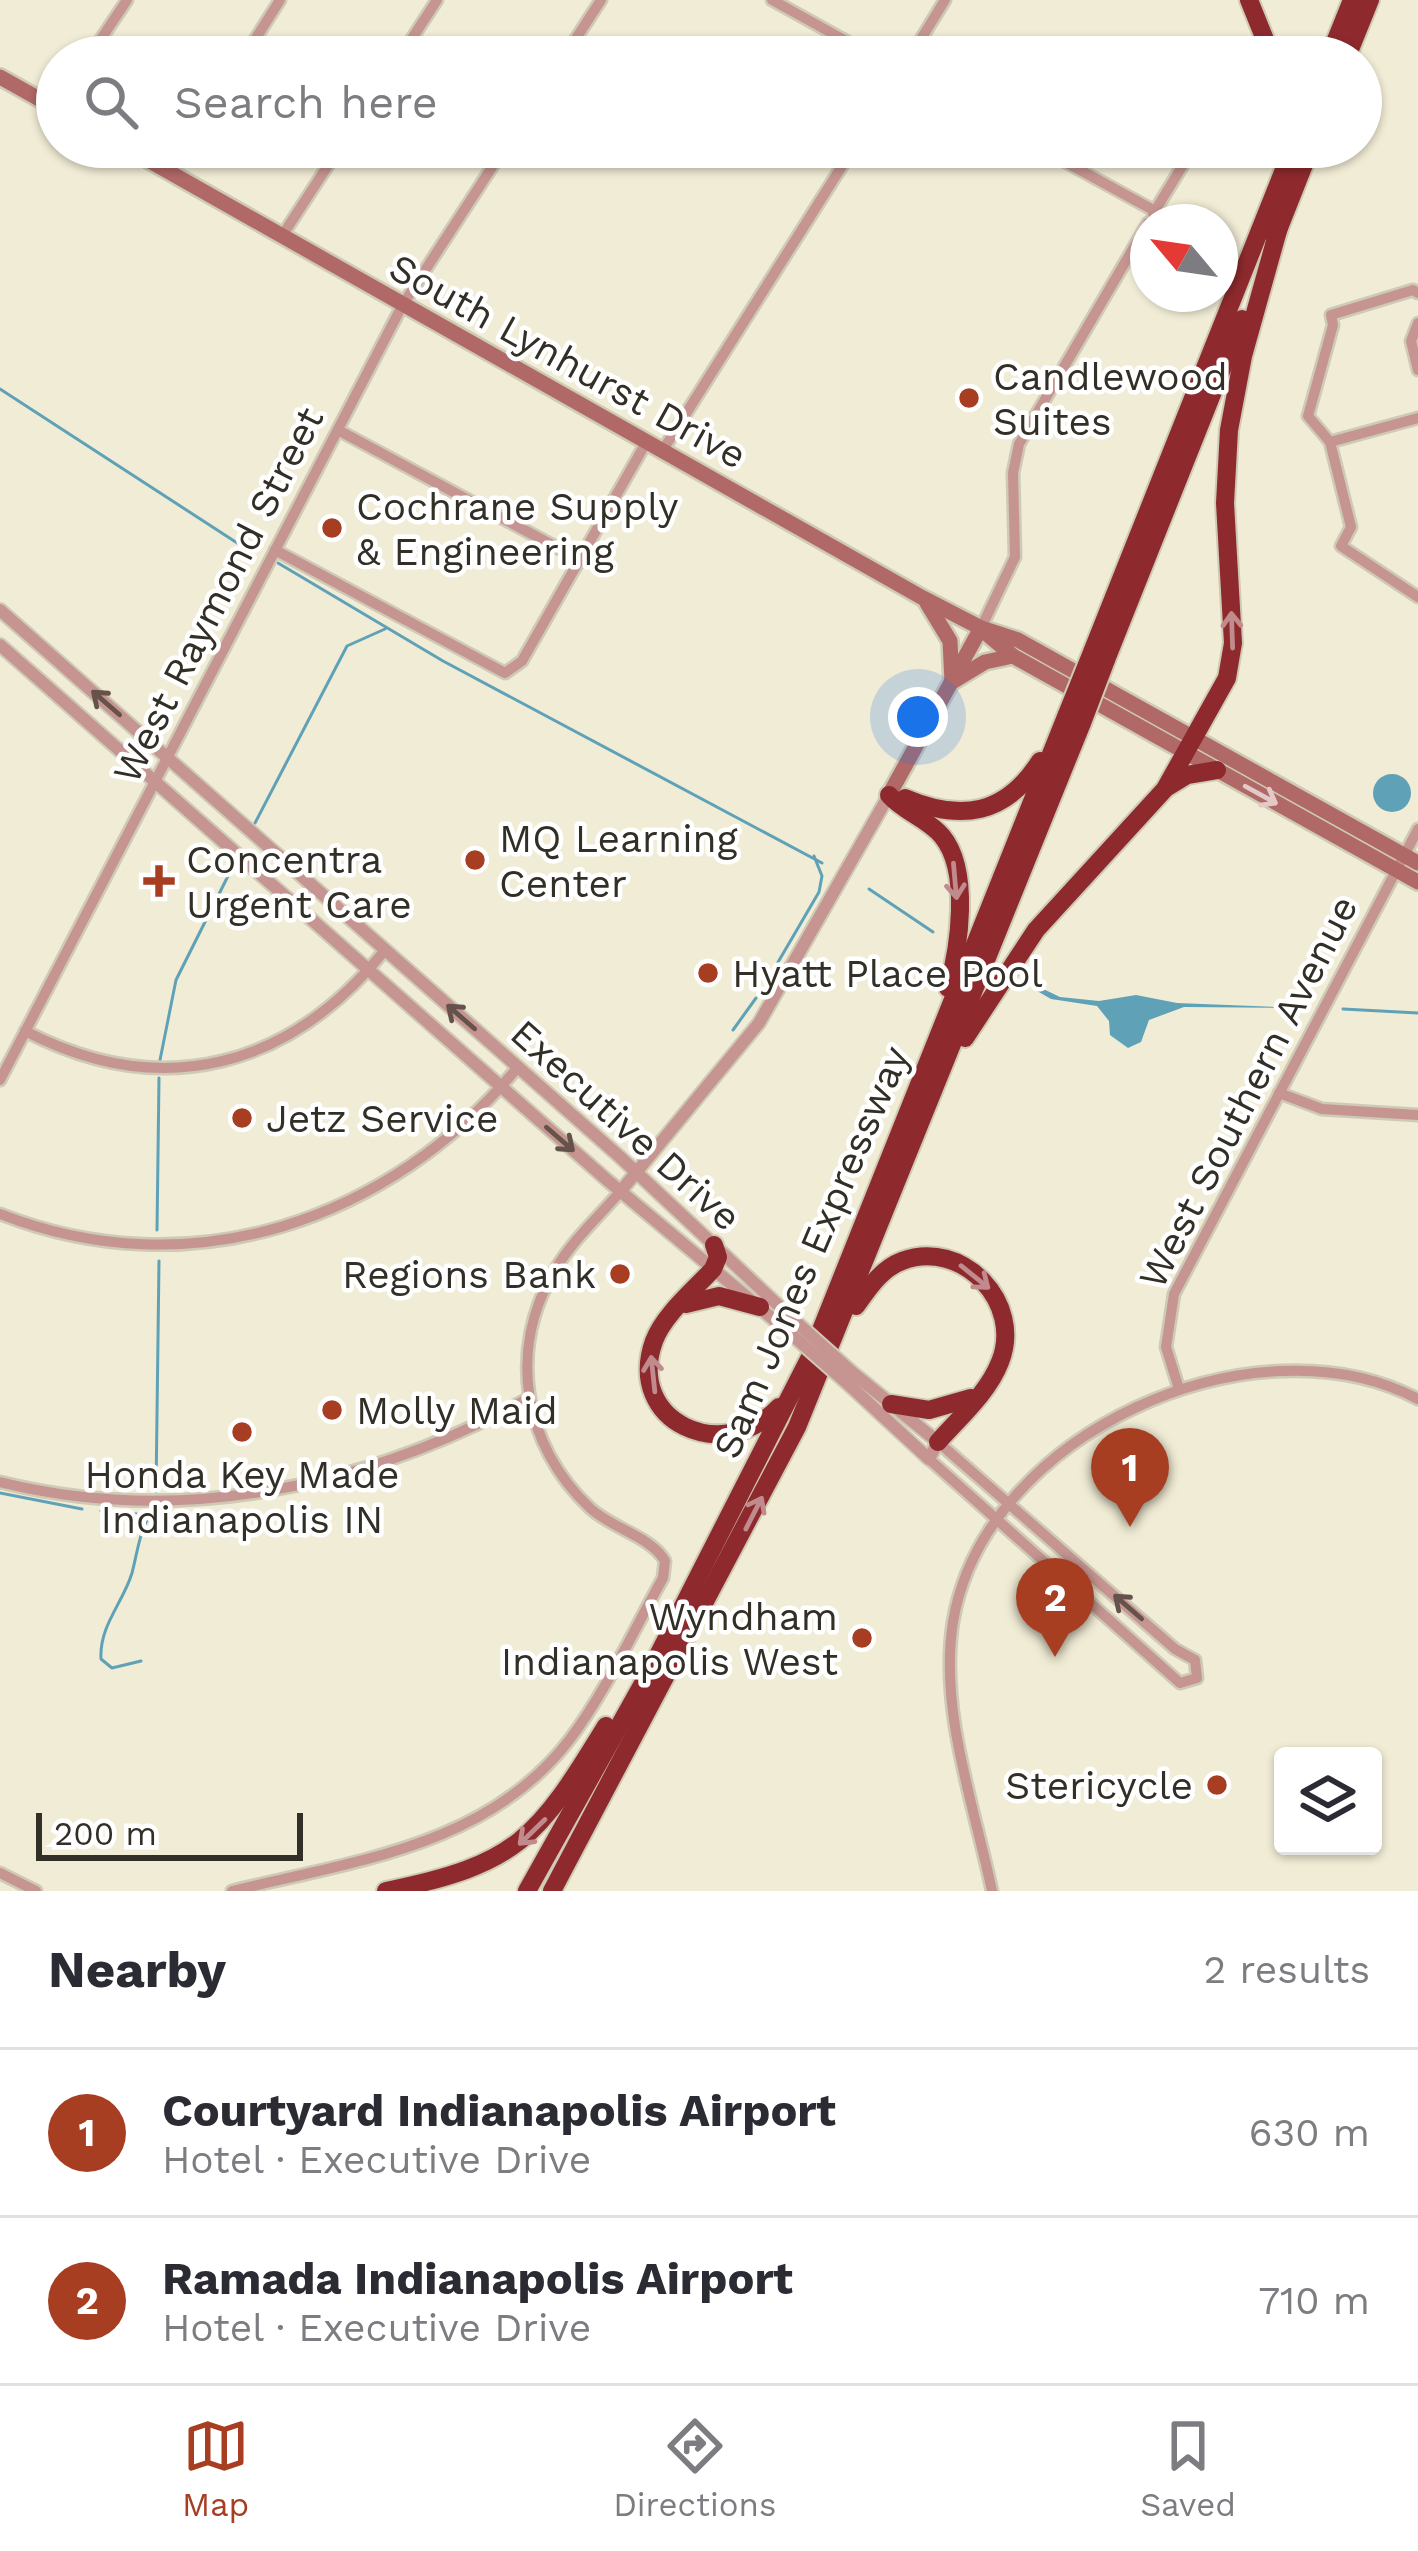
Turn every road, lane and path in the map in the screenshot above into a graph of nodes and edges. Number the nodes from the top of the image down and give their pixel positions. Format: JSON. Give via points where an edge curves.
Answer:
{"nodes":[{"id":1,"x":127,"y":0,"type":"edge"},
{"id":2,"x":280,"y":0,"type":"edge"},
{"id":3,"x":437,"y":0,"type":"edge"},
{"id":4,"x":601,"y":0,"type":"edge"},
{"id":5,"x":772,"y":0,"type":"edge"},
{"id":6,"x":945,"y":0,"type":"edge"},
{"id":7,"x":1249,"y":0,"type":"edge"},
{"id":8,"x":1352,"y":0,"type":"edge"},
{"id":9,"x":1370,"y":0,"type":"edge"},
{"id":10,"x":103,"y":36,"type":"edge"},
{"id":11,"x":257,"y":36,"type":"edge"},
{"id":12,"x":414,"y":36,"type":"edge"},
{"id":13,"x":578,"y":36,"type":"edge"},
{"id":14,"x":837,"y":36,"type":"edge"},
{"id":15,"x":923,"y":36,"type":"edge"},
{"id":16,"x":1264,"y":36,"type":"edge"},
{"id":17,"x":1337,"y":36,"type":"edge"},
{"id":18,"x":1355,"y":36,"type":"edge"},
{"id":19,"x":0,"y":76,"type":"edge"},
{"id":20,"x":36,"y":97,"type":"edge"},
{"id":21,"x":163,"y":168,"type":"edge"},
{"id":22,"x":173,"y":168,"type":"edge"},
{"id":23,"x":326,"y":168,"type":"edge"},
{"id":24,"x":492,"y":168,"type":"edge"},
{"id":25,"x":841,"y":168,"type":"edge"},
{"id":26,"x":1072,"y":168,"type":"edge"},
{"id":27,"x":1181,"y":168,"type":"edge"},
{"id":28,"x":1271,"y":168,"type":"edge"},
{"id":29,"x":1285,"y":168,"type":"edge"},
{"id":30,"x":1303,"y":168,"type":"edge"},
{"id":31,"x":170,"y":172,"type":"junction"},
{"id":32,"x":1160,"y":204,"type":"edge"},
{"id":33,"x":1130,"y":206,"type":"edge"},
{"id":34,"x":1279,"y":227,"type":"junction"},
{"id":35,"x":281,"y":236,"type":"junction"},
{"id":36,"x":1130,"y":255,"type":"edge"},
{"id":37,"x":1240,"y":280,"type":"junction"},
{"id":38,"x":1418,"y":293,"type":"edge"},
{"id":39,"x":402,"y":306,"type":"junction"},
{"id":40,"x":1418,"y":322,"type":"edge"},
{"id":41,"x":1418,"y":370,"type":"edge"},
{"id":42,"x":1418,"y":418,"type":"edge"},
{"id":43,"x":338,"y":430,"type":"junction"},
{"id":44,"x":646,"y":441,"type":"junction"},
{"id":45,"x":1330,"y":442,"type":"junction"},
{"id":46,"x":664,"y":450,"type":"junction"},
{"id":47,"x":275,"y":550,"type":"junction"},
{"id":48,"x":582,"y":561,"type":"junction"},
{"id":49,"x":1418,"y":597,"type":"edge"},
{"id":50,"x":923,"y":598,"type":"junction"},
{"id":51,"x":0,"y":610,"type":"edge"},
{"id":52,"x":981,"y":628,"type":"junction"},
{"id":53,"x":0,"y":645,"type":"edge"},
{"id":54,"x":1013,"y":656,"type":"junction"},
{"id":55,"x":1099,"y":656,"type":"junction"},
{"id":56,"x":952,"y":682,"type":"junction"},
{"id":57,"x":1074,"y":718,"type":"junction"},
{"id":58,"x":1188,"y":744,"type":"junction"},
{"id":59,"x":167,"y":758,"type":"junction"},
{"id":60,"x":1217,"y":770,"type":"junction"},
{"id":61,"x":155,"y":782,"type":"junction"},
{"id":62,"x":1165,"y":789,"type":"junction"},
{"id":63,"x":889,"y":795,"type":"junction"},
{"id":64,"x":1418,"y":829,"type":"edge"},
{"id":65,"x":1406,"y":862,"type":"edge"},
{"id":66,"x":1418,"y":882,"type":"edge"},
{"id":67,"x":385,"y":950,"type":"junction"},
{"id":68,"x":368,"y":970,"type":"junction"},
{"id":69,"x":26,"y":1031,"type":"junction"},
{"id":70,"x":929,"y":1060,"type":"junction"},
{"id":71,"x":518,"y":1067,"type":"junction"},
{"id":72,"x":0,"y":1080,"type":"edge"},
{"id":73,"x":501,"y":1087,"type":"junction"},
{"id":74,"x":935,"y":1088,"type":"junction"},
{"id":75,"x":1279,"y":1094,"type":"junction"},
{"id":76,"x":1418,"y":1115,"type":"edge"},
{"id":77,"x":637,"y":1173,"type":"junction"},
{"id":78,"x":620,"y":1192,"type":"junction"},
{"id":79,"x":0,"y":1214,"type":"edge"},
{"id":80,"x":714,"y":1245,"type":"junction"},
{"id":81,"x":713,"y":1269,"type":"junction"},
{"id":82,"x":760,"y":1307,"type":"junction"},
{"id":83,"x":677,"y":1310,"type":"junction"},
{"id":84,"x":841,"y":1327,"type":"junction"},
{"id":85,"x":794,"y":1328,"type":"junction"},
{"id":86,"x":851,"y":1378,"type":"junction"},
{"id":87,"x":985,"y":1388,"type":"junction"},
{"id":88,"x":1179,"y":1389,"type":"junction"},
{"id":89,"x":791,"y":1395,"type":"junction"},
{"id":90,"x":527,"y":1399,"type":"junction"},
{"id":91,"x":1418,"y":1399,"type":"edge"},
{"id":92,"x":891,"y":1404,"type":"junction"},
{"id":93,"x":933,"y":1451,"type":"junction"},
{"id":94,"x":0,"y":1482,"type":"edge"},
{"id":95,"x":1004,"y":1513,"type":"junction"},
{"id":96,"x":709,"y":1558,"type":"junction"},
{"id":97,"x":0,"y":1873,"type":"edge"},
{"id":98,"x":36,"y":1891,"type":"edge"},
{"id":99,"x":232,"y":1891,"type":"edge"},
{"id":100,"x":386,"y":1891,"type":"edge"},
{"id":101,"x":526,"y":1891,"type":"edge"},
{"id":102,"x":552,"y":1891,"type":"edge"},
{"id":103,"x":992,"y":1891,"type":"edge"}],
"edges":[{"from":1,"to":10,"type":"street"},
{"from":2,"to":11,"type":"street"},
{"from":3,"to":12,"type":"street"},
{"from":4,"to":13,"type":"street"},
{"from":5,"to":14,"type":"street"},
{"from":6,"to":15,"type":"street"},
{"from":7,"to":16,"type":"highway"},
{"from":8,"to":17,"type":"highway"},
{"from":9,"to":18,"type":"highway"},
{"from":19,"to":20,"type":"main road"},
{"from":21,"to":31,"type":"main road","name":"South Lynhurst Drive"},
{"from":22,"to":31,"type":"street"},
{"from":23,"to":35,"type":"street"},
{"from":24,"to":39,"type":"street","name":"West Raymond Street"},
{"from":25,"to":46,"type":"street"},
{"from":26,"to":33,"type":"street"},
{"from":27,"to":32,"type":"street"},
{"from":28,"to":37,"type":"highway"},
{"from":29,"to":37,"type":"highway","name":"Sam Jones Expressway"},
{"from":30,"to":34,"type":"highway","name":"Sam Jones Expressway"},
{"from":31,"to":35,"type":"main road","name":"South Lynhurst Drive"},
{"from":34,"to":55,"type":"highway","name":"Sam Jones Expressway"},
{"from":58,"to":34,"type":"highway","one_way":true,"via":[[1232,662],[1229,430]]},
{"from":35,"to":39,"type":"main road","name":"South Lynhurst Drive"},
{"from":36,"to":52,"type":"street","via":[[1019,444],[1015,556]]},
{"from":37,"to":55,"type":"highway","name":"Sam Jones Expressway"},
{"from":38,"to":45,"type":"street","via":[[1331,315],[1308,416]]},
{"from":39,"to":43,"type":"street","name":"West Raymond Street"},
{"from":39,"to":44,"type":"main road","name":"South Lynhurst Drive"},
{"from":40,"to":41,"type":"street","via":[[1411,341]]},
{"from":42,"to":45,"type":"street"},
{"from":43,"to":47,"type":"street","name":"West Raymond Street"},
{"from":43,"to":48,"type":"street"},
{"from":44,"to":46,"type":"main road","name":"South Lynhurst Drive"},
{"from":44,"to":48,"type":"street"},
{"from":45,"to":49,"type":"street","via":[[1351,527],[1341,546]]},
{"from":46,"to":50,"type":"main road","name":"South Lynhurst Drive"},
{"from":47,"to":48,"type":"street","via":[[495,671],[511,671]]},
{"from":47,"to":59,"type":"street","name":"West Raymond Street"},
{"from":50,"to":52,"type":"main road","name":"South Lynhurst Drive"},
{"from":50,"to":56,"type":"main road","via":[[950,640]]},
{"from":59,"to":51,"type":"street","name":"Executive Drive","one_way":true},
{"from":52,"to":54,"type":"main road","name":"South Lynhurst Drive"},
{"from":52,"to":56,"type":"main road"},
{"from":52,"to":58,"type":"main road","name":"South Lynhurst Drive","via":[[1018,640]]},
{"from":53,"to":61,"type":"street","name":"Executive Drive"},
{"from":54,"to":56,"type":"main road"},
{"from":54,"to":58,"type":"main road","name":"South Lynhurst Drive"},
{"from":55,"to":57,"type":"highway","name":"Sam Jones Expressway","bridge":true},
{"from":56,"to":63,"type":"main road"},
{"from":57,"to":63,"type":"highway","via":[[1020,789],[992,807],[944,813]]},
{"from":57,"to":70,"type":"highway","name":"Sam Jones Expressway"},
{"from":57,"to":74,"type":"highway","name":"Sam Jones Expressway"},
{"from":58,"to":60,"type":"main road","name":"South Lynhurst Drive"},
{"from":58,"to":62,"type":"highway"},
{"from":58,"to":65,"type":"main road","name":"South Lynhurst Drive"},
{"from":59,"to":61,"type":"street","name":"West Raymond Street"},
{"from":59,"to":67,"type":"street","name":"Executive Drive"},
{"from":60,"to":62,"type":"highway"},
{"from":60,"to":65,"type":"main road","name":"South Lynhurst Drive","one_way":true},
{"from":61,"to":68,"type":"street","name":"Executive Drive"},
{"from":61,"to":69,"type":"street","name":"West Raymond Street"},
{"from":62,"to":74,"type":"highway","via":[[1036,930]]},
{"from":63,"to":70,"type":"highway","one_way":true,"via":[[939,833],[953,858],[955,956]]},
{"from":63,"to":77,"type":"street","via":[[759,1023]]},
{"from":64,"to":65,"type":"street","name":"West Southern Avenue"},
{"from":65,"to":66,"type":"main road","name":"South Lynhurst Drive"},
{"from":65,"to":75,"type":"street","name":"West Southern Avenue"},
{"from":67,"to":68,"type":"street"},
{"from":71,"to":67,"type":"street","name":"Executive Drive","one_way":true},
{"from":68,"to":69,"type":"street","via":[[292,1034],[202,1066],[111,1064]]},
{"from":68,"to":73,"type":"street","name":"Executive Drive"},
{"from":69,"to":72,"type":"street","name":"West Raymond Street"},
{"from":70,"to":89,"type":"highway","name":"Sam Jones Expressway"},
{"from":71,"to":73,"type":"street"},
{"from":71,"to":77,"type":"street","name":"Executive Drive"},
{"from":73,"to":78,"type":"street","name":"Executive Drive","one_way":true},
{"from":73,"to":79,"type":"street","via":[[449,1140],[397,1177],[272,1232],[128,1244]]},
{"from":74,"to":84,"type":"highway","name":"Sam Jones Expressway"},
{"from":75,"to":76,"type":"street","via":[[1322,1109]]},
{"from":75,"to":88,"type":"street","name":"West Southern Avenue","via":[[1171,1302],[1166,1348]]},
{"from":77,"to":78,"type":"street"},
{"from":77,"to":80,"type":"street","name":"Executive Drive"},
{"from":78,"to":81,"type":"street","name":"Executive Drive"},
{"from":78,"to":90,"type":"street","via":[[542,1294]]},
{"from":80,"to":81,"type":"highway"},
{"from":80,"to":85,"type":"street","name":"Executive Drive"},
{"from":81,"to":82,"type":"street","name":"Executive Drive"},
{"from":81,"to":83,"type":"highway"},
{"from":82,"to":83,"type":"highway","via":[[719,1296]]},
{"from":82,"to":85,"type":"street","name":"Executive Drive"},
{"from":89,"to":83,"type":"highway","one_way":true,"via":[[762,1424],[735,1435],[702,1434],[676,1422],[655,1393],[650,1360]]},
{"from":84,"to":87,"type":"highway","one_way":true,"via":[[891,1267],[919,1258],[954,1262],[983,1280],[1003,1315],[1001,1359]]},
{"from":102,"to":84,"type":"highway","name":"Sam Jones Expressway","one_way":true,"via":[[756,1511]]},
{"from":85,"to":86,"type":"street","name":"Executive Drive","bridge":true},
{"from":86,"to":92,"type":"street","name":"Executive Drive"},
{"from":86,"to":93,"type":"street","name":"Executive Drive"},
{"from":87,"to":92,"type":"highway","via":[[942,1408]]},
{"from":87,"to":93,"type":"highway"},
{"from":88,"to":91,"type":"street","via":[[1297,1367],[1363,1376]]},
{"from":88,"to":95,"type":"street","via":[[1085,1437]]},
{"from":89,"to":96,"type":"highway","name":"Sam Jones Expressway"},
{"from":90,"to":94,"type":"street","via":[[391,1460],[265,1494],[127,1501]]},
{"from":90,"to":99,"type":"street","via":[[547,1453],[575,1494],[665,1561],[578,1728],[513,1796],[471,1823],[414,1846]]},
{"from":92,"to":93,"type":"street","name":"Executive Drive"},
{"from":93,"to":95,"type":"street","name":"Executive Drive"},
{"from":93,"to":95,"type":"street","name":"Executive Drive"},
{"from":95,"to":95,"type":"street","name":"Executive Drive","one_way":true,"via":[[1180,1683],[1197,1678],[1195,1660]]},
{"from":95,"to":103,"type":"street","via":[[957,1605],[950,1665]]},
{"from":96,"to":100,"type":"highway","one_way":true,"via":[[539,1826],[490,1864]]},
{"from":96,"to":101,"type":"highway","name":"Sam Jones Expressway"},
{"from":97,"to":98,"type":"street"}]}
